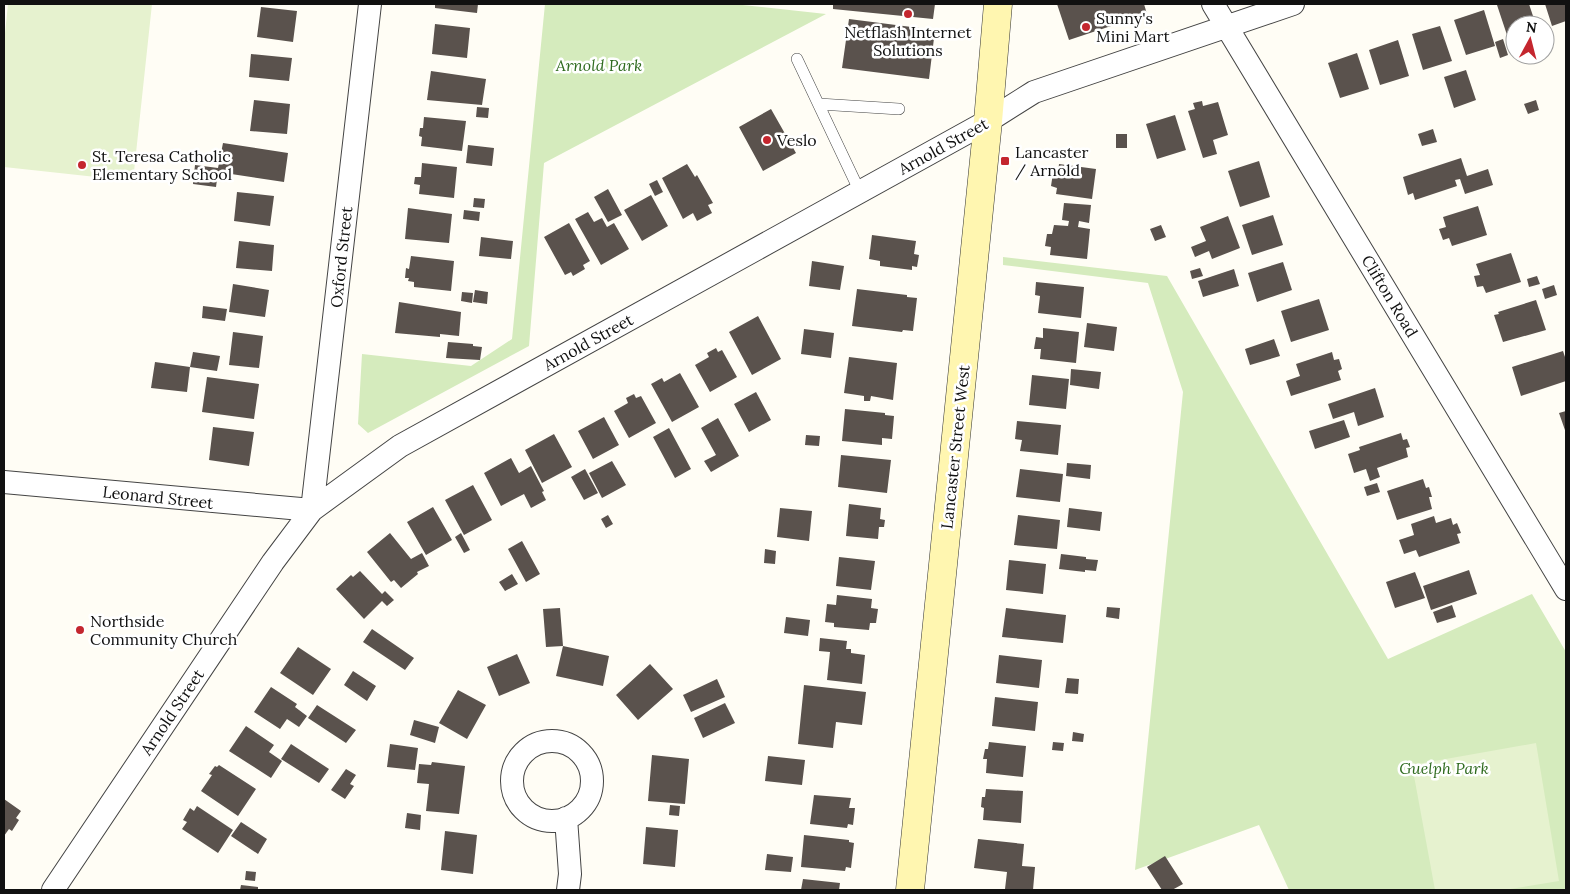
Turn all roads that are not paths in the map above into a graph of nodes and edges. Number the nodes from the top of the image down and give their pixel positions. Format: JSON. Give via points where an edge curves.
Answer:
{"nodes":[{"id":1,"x":370,"y":4,"type":"edge"},
{"id":2,"x":998,"y":4,"type":"edge"},
{"id":3,"x":1213,"y":4,"type":"edge"},
{"id":4,"x":1293,"y":4,"type":"edge"},
{"id":5,"x":1227,"y":26,"type":"junction"},
{"id":6,"x":797,"y":58,"type":"dead end"},
{"id":7,"x":819,"y":104,"type":"junction"},
{"id":8,"x":899,"y":109,"type":"dead end"},
{"id":9,"x":988,"y":121,"type":"junction"},
{"id":10,"x":860,"y":192,"type":"junction"},
{"id":11,"x":4,"y":482,"type":"edge"},
{"id":12,"x":312,"y":510,"type":"junction"},
{"id":13,"x":1566,"y":589,"type":"edge"},
{"id":14,"x":566,"y":818,"type":"dead end"},
{"id":15,"x":52,"y":890,"type":"edge"},
{"id":16,"x":568,"y":890,"type":"edge"},
{"id":17,"x":910,"y":890,"type":"edge"}],
"edges":[{"from":1,"to":12,"type":"street","name":"Oxford Street"},
{"from":2,"to":9,"type":"main road","name":"Lancaster Street West"},
{"from":3,"to":5,"type":"street","name":"Clifton Road"},
{"from":4,"to":5,"type":"street","name":"Arnold Street"},
{"from":5,"to":9,"type":"street","name":"Arnold Street","via":[[1034,92]]},
{"from":5,"to":13,"type":"street","name":"Clifton Road"},
{"from":6,"to":7,"type":"lane"},
{"from":7,"to":8,"type":"lane"},
{"from":7,"to":10,"type":"lane"},
{"from":9,"to":10,"type":"street","name":"Arnold Street"},
{"from":9,"to":17,"type":"main road","name":"Lancaster Street West"},
{"from":10,"to":12,"type":"street","name":"Arnold Street","via":[[400,446]]},
{"from":11,"to":12,"type":"street","name":"Leonard Street"},
{"from":12,"to":15,"type":"street","name":"Arnold Street","via":[[272,562]]},
{"from":14,"to":16,"type":"street"}]}
